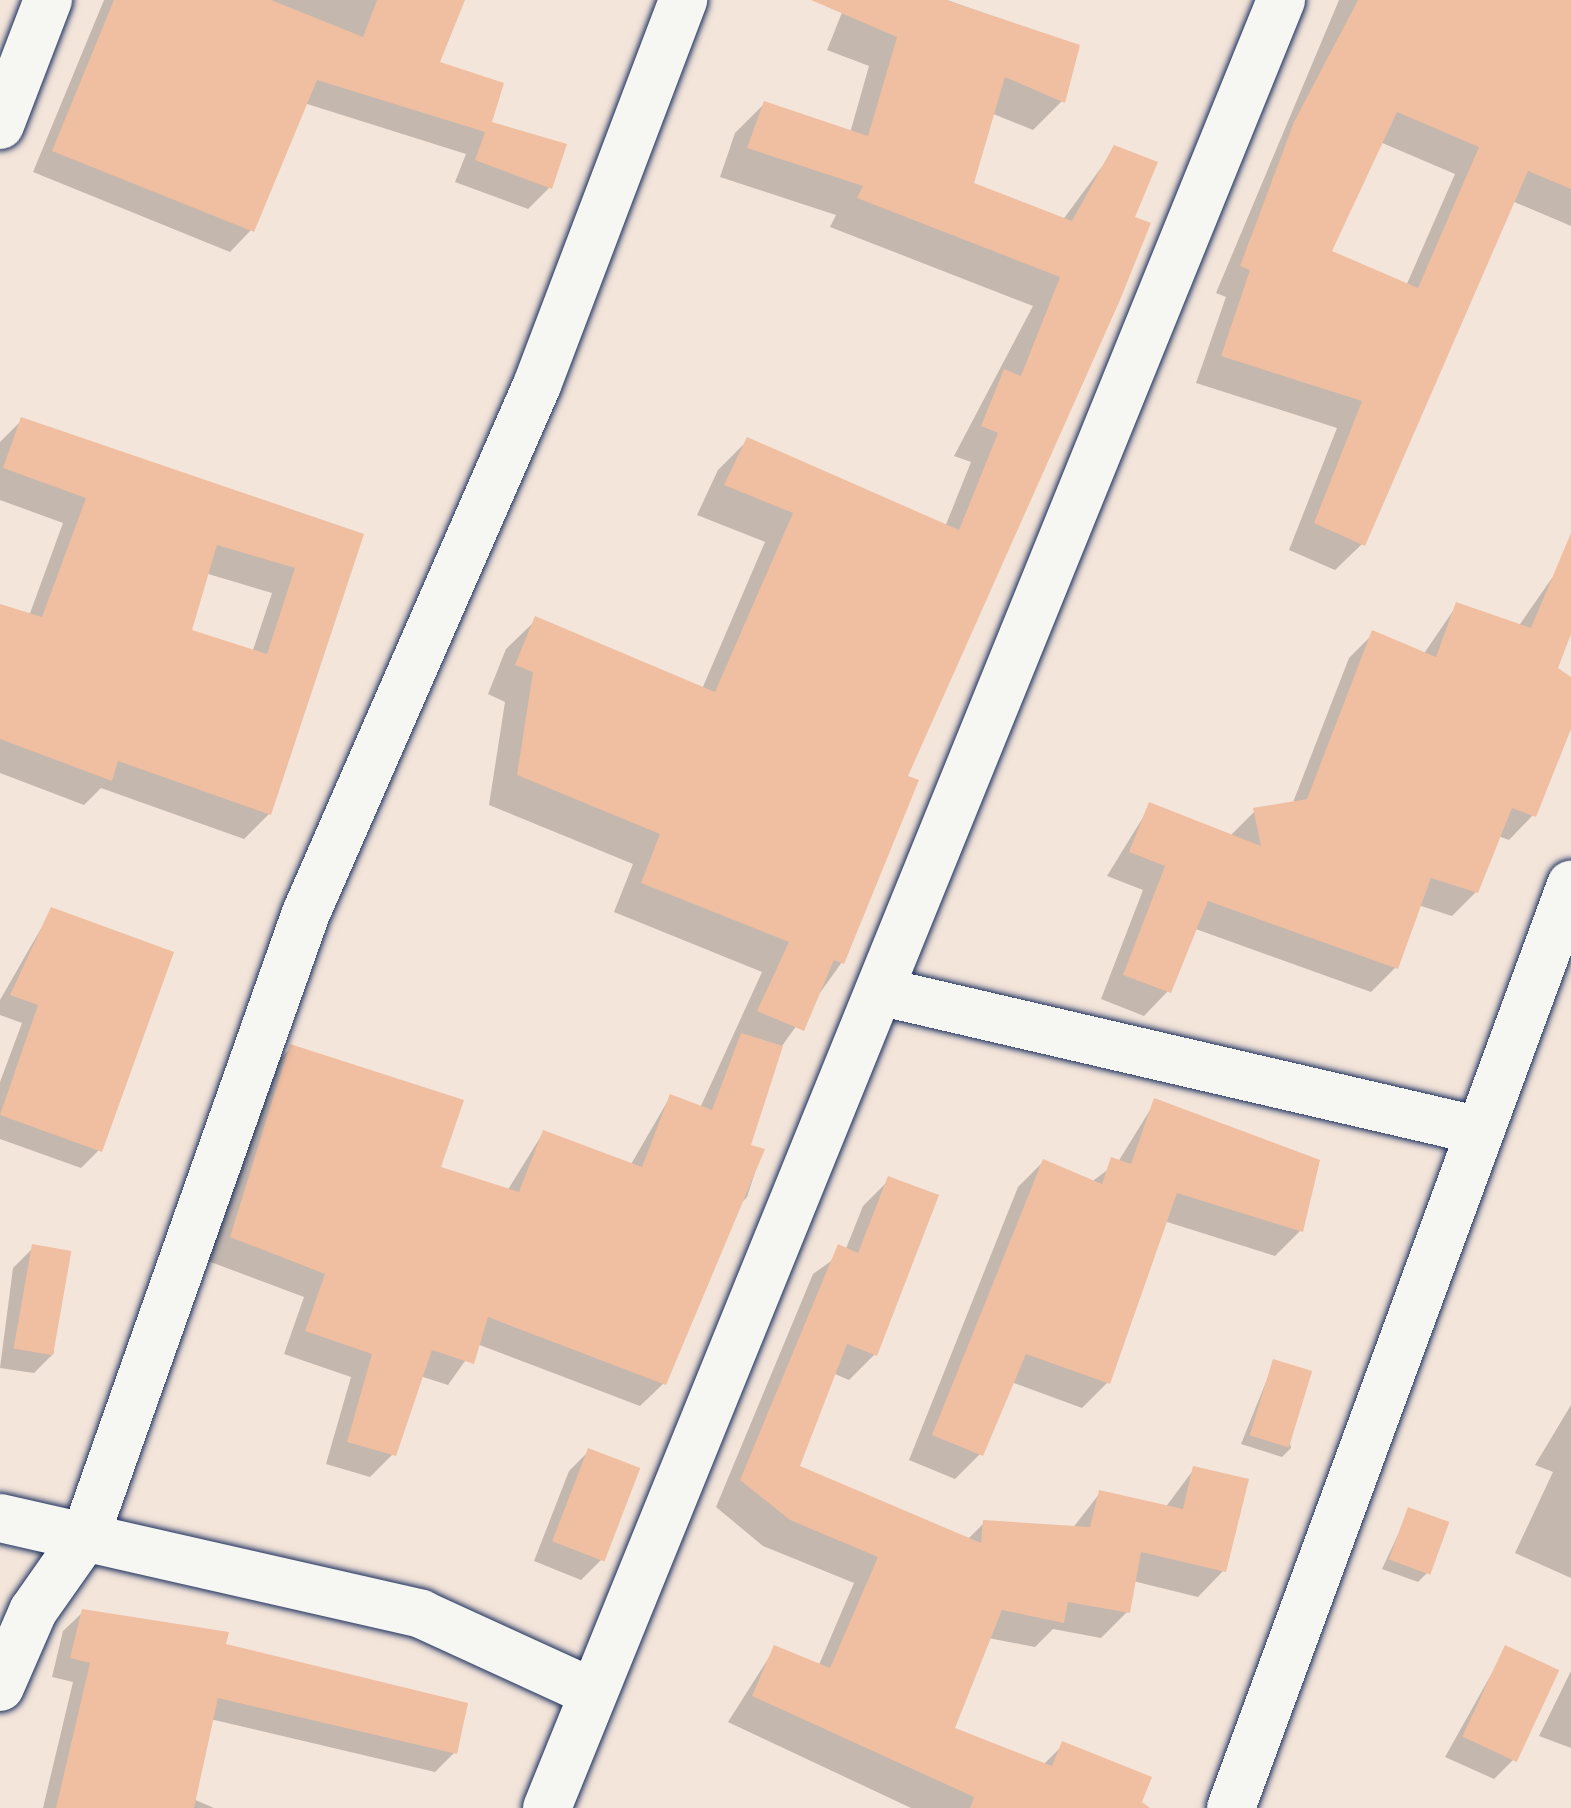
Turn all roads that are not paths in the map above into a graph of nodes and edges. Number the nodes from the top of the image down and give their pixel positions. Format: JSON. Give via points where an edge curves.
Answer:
{"nodes":[{"id":1,"x":48,"y":0,"type":"edge"},
{"id":2,"x":683,"y":0,"type":"edge"},
{"id":3,"x":1281,"y":0,"type":"edge"},
{"id":4,"x":0,"y":125,"type":"edge"},
{"id":5,"x":1571,"y":885,"type":"edge"},
{"id":6,"x":887,"y":993,"type":"junction"},
{"id":7,"x":1476,"y":1130,"type":"junction"},
{"id":8,"x":0,"y":1518,"type":"edge"},
{"id":9,"x":85,"y":1537,"type":"junction"},
{"id":10,"x":0,"y":1687,"type":"edge"},
{"id":11,"x":591,"y":1692,"type":"junction"},
{"id":12,"x":547,"y":1808,"type":"edge"},
{"id":13,"x":1231,"y":1808,"type":"edge"}],
"edges":[{"from":1,"to":4,"type":"street"},
{"from":2,"to":9,"type":"street","via":[[537,385],[306,914]]},
{"from":3,"to":6,"type":"street"},
{"from":5,"to":7,"type":"street"},
{"from":6,"to":7,"type":"street"},
{"from":6,"to":11,"type":"street"},
{"from":7,"to":13,"type":"street"},
{"from":8,"to":9,"type":"street"},
{"from":9,"to":10,"type":"street","via":[[33,1611]]},
{"from":9,"to":11,"type":"street","via":[[421,1614]]},
{"from":11,"to":12,"type":"street"}]}
